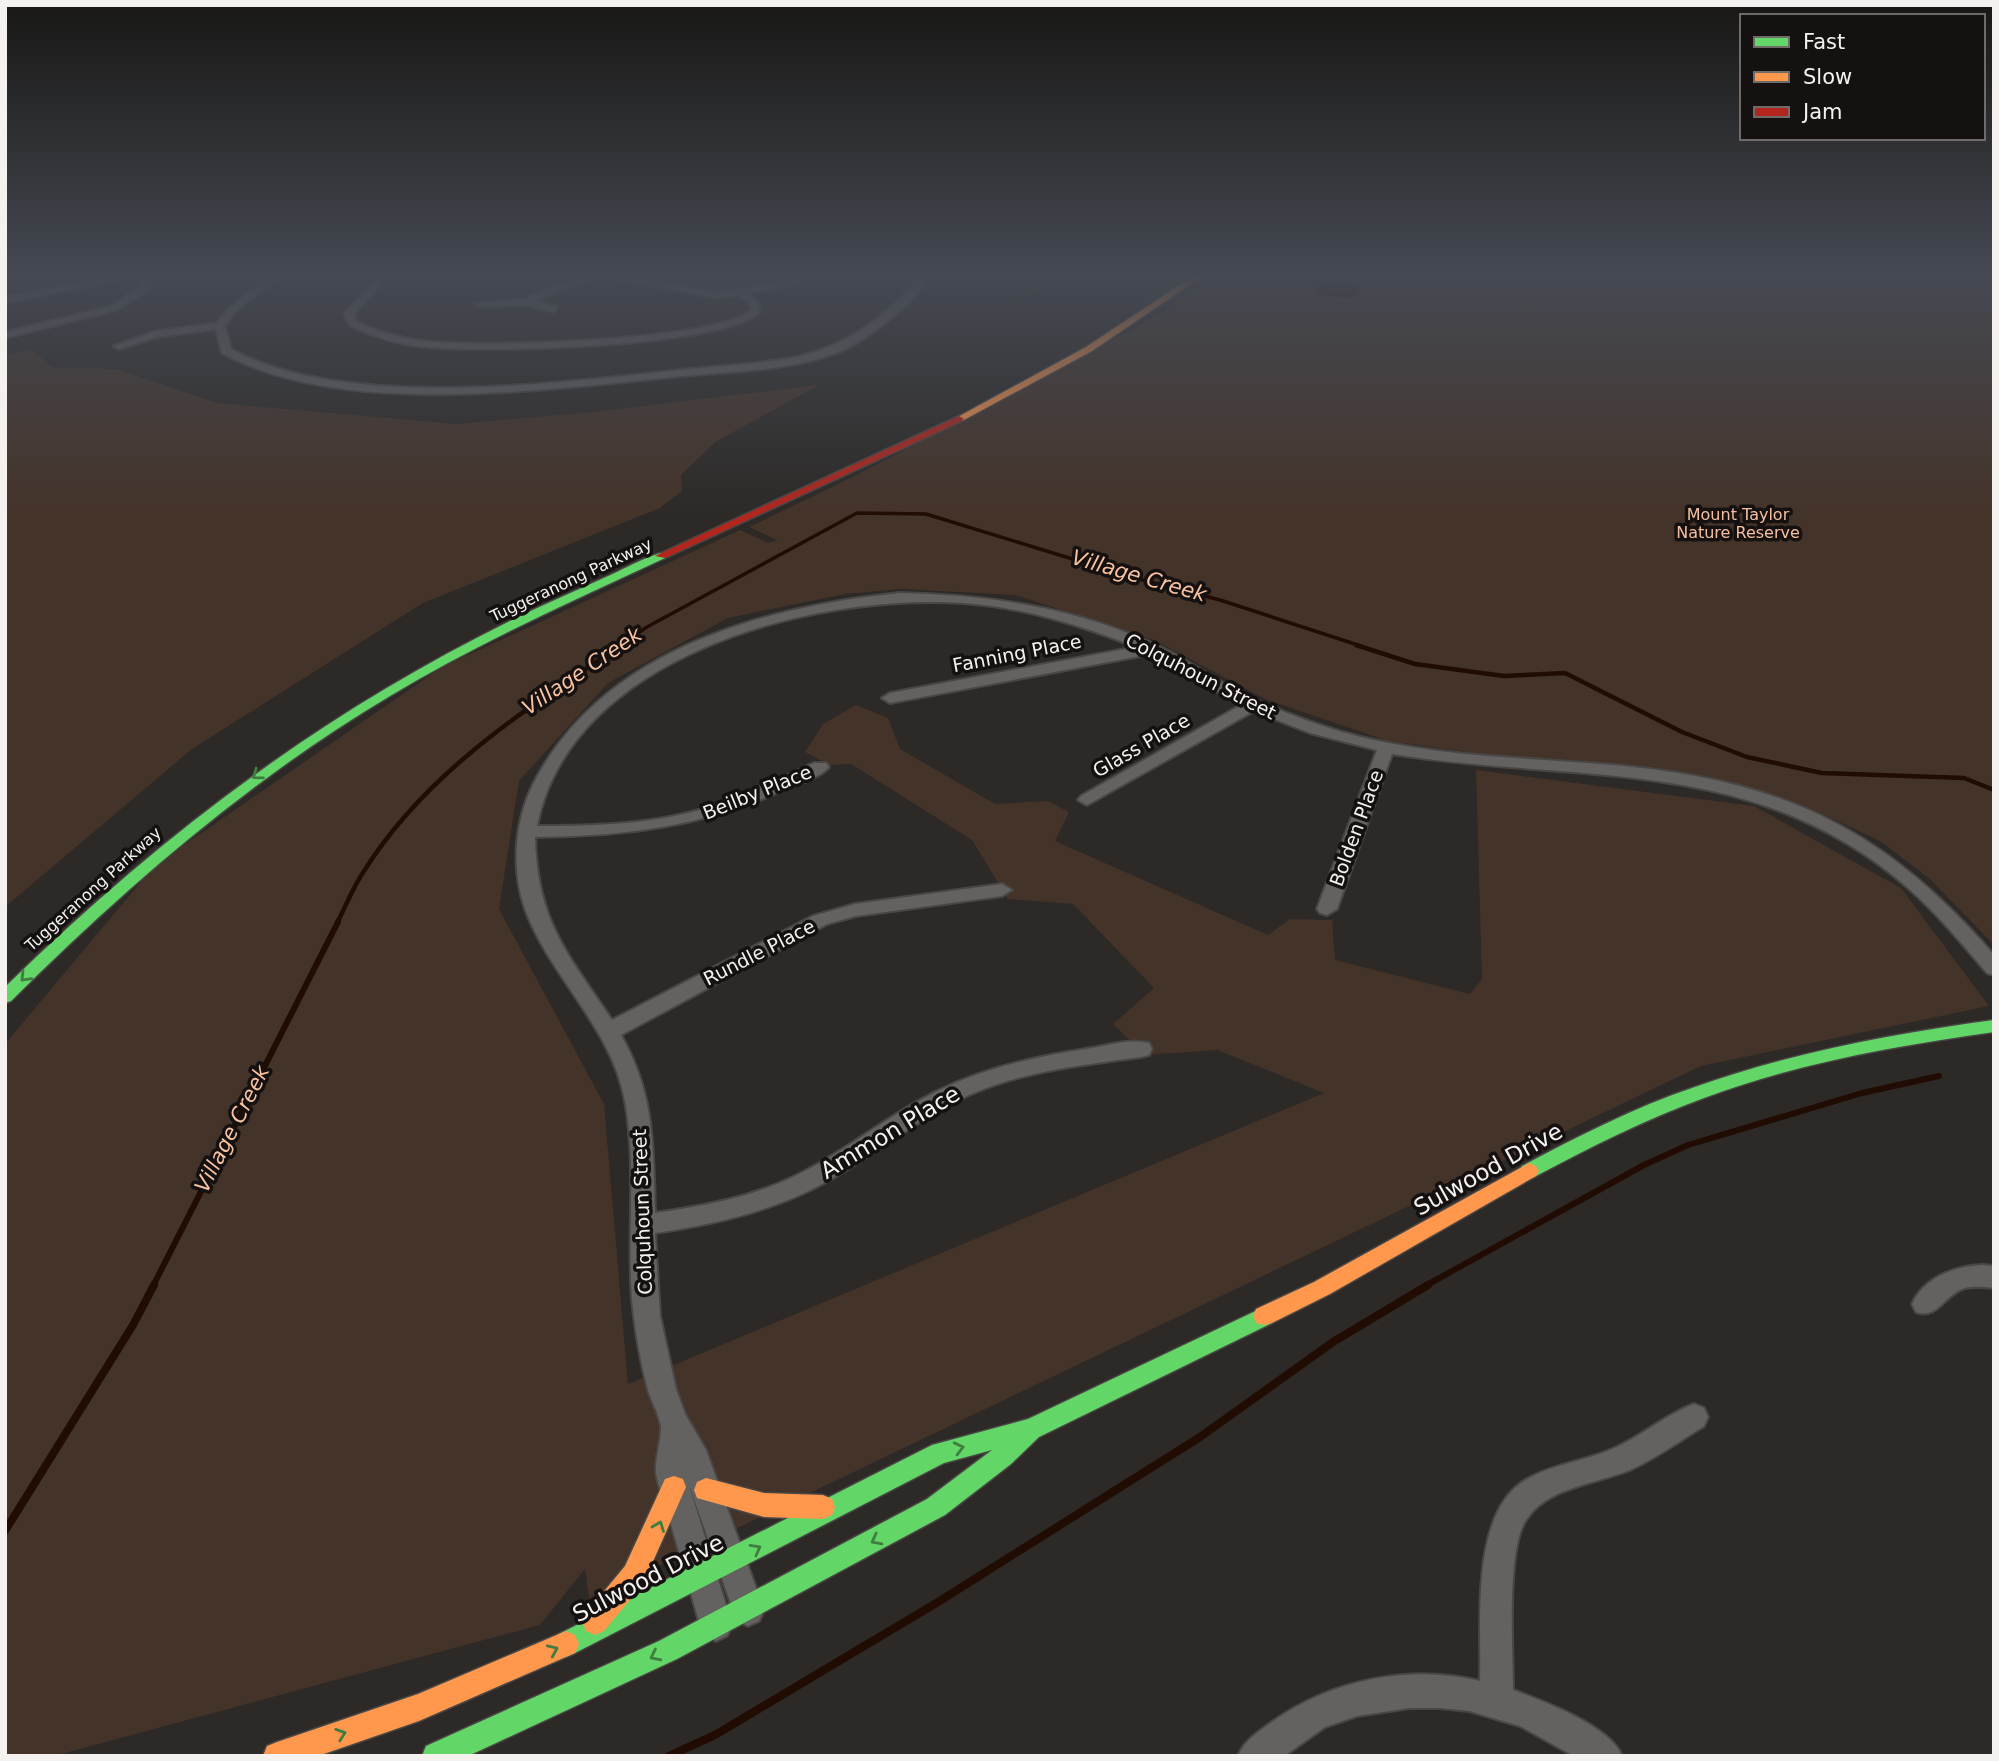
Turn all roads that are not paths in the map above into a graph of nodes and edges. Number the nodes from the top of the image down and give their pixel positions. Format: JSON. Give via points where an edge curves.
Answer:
{"nodes":[{"id":1,"x":233,"y":355,"type":"edge"},
{"id":2,"x":815,"y":355,"type":"edge"},
{"id":3,"x":1061,"y":355,"type":"edge"},
{"id":4,"x":1077,"y":355,"type":"edge"},
{"id":5,"x":1152,"y":649,"type":"junction"},
{"id":6,"x":890,"y":698,"type":"dead end"},
{"id":7,"x":1252,"y":705,"type":"junction"},
{"id":8,"x":1386,"y":748,"type":"junction"},
{"id":9,"x":820,"y":767,"type":"dead end"},
{"id":10,"x":213,"y":790,"type":"dead end"},
{"id":11,"x":1087,"y":800,"type":"dead end"},
{"id":12,"x":527,"y":832,"type":"junction"},
{"id":13,"x":1002,"y":890,"type":"dead end"},
{"id":14,"x":1327,"y":909,"type":"dead end"},
{"id":15,"x":1994,"y":968,"type":"edge"},
{"id":16,"x":5,"y":997,"type":"edge"},
{"id":17,"x":1994,"y":1026,"type":"edge"},
{"id":18,"x":608,"y":1032,"type":"junction"},
{"id":19,"x":1141,"y":1049,"type":"dead end"},
{"id":20,"x":643,"y":1225,"type":"junction"},
{"id":21,"x":1994,"y":1277,"type":"edge"},
{"id":22,"x":1925,"y":1304,"type":"dead end"},
{"id":23,"x":1694,"y":1417,"type":"dead end"},
{"id":24,"x":674,"y":1429,"type":"junction"},
{"id":25,"x":1032,"y":1429,"type":"junction"},
{"id":26,"x":674,"y":1487,"type":"junction"},
{"id":27,"x":706,"y":1490,"type":"junction"},
{"id":28,"x":835,"y":1506,"type":"junction"},
{"id":29,"x":732,"y":1562,"type":"junction"},
{"id":30,"x":701,"y":1578,"type":"junction"},
{"id":31,"x":748,"y":1610,"type":"junction"},
{"id":32,"x":716,"y":1625,"type":"junction"},
{"id":33,"x":578,"y":1639,"type":"junction"},
{"id":34,"x":1496,"y":1699,"type":"junction"},
{"id":35,"x":277,"y":1756,"type":"edge"},
{"id":36,"x":436,"y":1756,"type":"edge"},
{"id":37,"x":1255,"y":1756,"type":"edge"},
{"id":38,"x":1605,"y":1756,"type":"edge"}],
"edges":[{"from":1,"to":2,"type":"street","via":[[284,376],[410,390],[478,391],[577,385]]},
{"from":3,"to":10,"type":"main road","name":"Tuggeranong Parkway","via":[[941,420],[397,673],[321,716]]},
{"from":4,"to":16,"type":"main road","name":"Tuggeranong Parkway","one_way":true,"via":[[971,414],[476,643],[331,725],[185,829],[96,907]]},
{"from":5,"to":6,"type":"street","name":"Fanning Place"},
{"from":5,"to":7,"type":"street","name":"Colquhoun Street"},
{"from":5,"to":12,"type":"street","name":"Colquhoun Street","via":[[1064,615],[971,598],[857,601],[756,623],[681,654],[605,704],[559,755],[542,784]]},
{"from":7,"to":8,"type":"street","name":"Colquhoun Street","via":[[1315,729]]},
{"from":7,"to":11,"type":"street","name":"Glass Place"},
{"from":8,"to":14,"type":"street","name":"Bolden Place"},
{"from":8,"to":15,"type":"street","name":"Colquhoun Street","via":[[1681,778],[1759,797],[1819,821],[1894,867],[1942,908]]},
{"from":9,"to":12,"type":"street","name":"Beilby Place","via":[[694,817],[616,830]]},
{"from":12,"to":18,"type":"street","name":"Colquhoun Street","via":[[525,865],[536,915]]},
{"from":13,"to":18,"type":"street","name":"Rundle Place","via":[[855,910],[820,920]]},
{"from":17,"to":25,"type":"main road","name":"Sulwood Drive","via":[[1902,1037],[1793,1060],[1689,1094],[1580,1144],[1322,1288]]},
{"from":18,"to":20,"type":"street","name":"Colquhoun Street","via":[[634,1088],[642,1134]]},
{"from":19,"to":20,"type":"street","name":"Ammon Place","via":[[1034,1066],[986,1079],[916,1111],[802,1184],[748,1205]]},
{"from":20,"to":24,"type":"street","name":"Colquhoun Street","via":[[644,1292],[652,1358]]},
{"from":21,"to":22,"type":"street","via":[[1961,1276],[1947,1282]]},
{"from":23,"to":34,"type":"street","via":[[1619,1460],[1534,1489],[1514,1511],[1499,1560]]},
{"from":24,"to":26,"type":"street","name":"Colquhoun Street","via":[[670,1473]]},
{"from":24,"to":27,"type":"street","name":"Colquhoun Street","via":[[692,1450]]},
{"from":28,"to":25,"type":"main road","name":"Sulwood Drive","one_way":true,"via":[[940,1452]]},
{"from":25,"to":31,"type":"main road","name":"Sulwood Drive","one_way":true,"via":[[936,1507]]},
{"from":26,"to":30,"type":"street","name":"Colquhoun Street"},
{"from":33,"to":26,"type":"main road","one_way":true,"via":[[625,1592],[650,1550]]},
{"from":27,"to":28,"type":"main road","via":[[790,1510]]},
{"from":27,"to":29,"type":"street","name":"Colquhoun Street"},
{"from":29,"to":28,"type":"main road","name":"Sulwood Drive","one_way":true},
{"from":29,"to":30,"type":"main road","name":"Sulwood Drive"},
{"from":29,"to":31,"type":"street","name":"Colquhoun Street"},
{"from":30,"to":32,"type":"street","name":"Colquhoun Street"},
{"from":30,"to":33,"type":"main road","name":"Sulwood Drive"},
{"from":31,"to":32,"type":"main road","name":"Sulwood Drive"},
{"from":32,"to":36,"type":"main road","name":"Sulwood Drive","one_way":true,"via":[[585,1691]]},
{"from":35,"to":33,"type":"main road","name":"Sulwood Drive","one_way":true,"via":[[419,1707]]},
{"from":34,"to":37,"type":"street","via":[[1408,1689],[1355,1699],[1321,1711]]},
{"from":34,"to":38,"type":"street","via":[[1578,1737]]}]}
